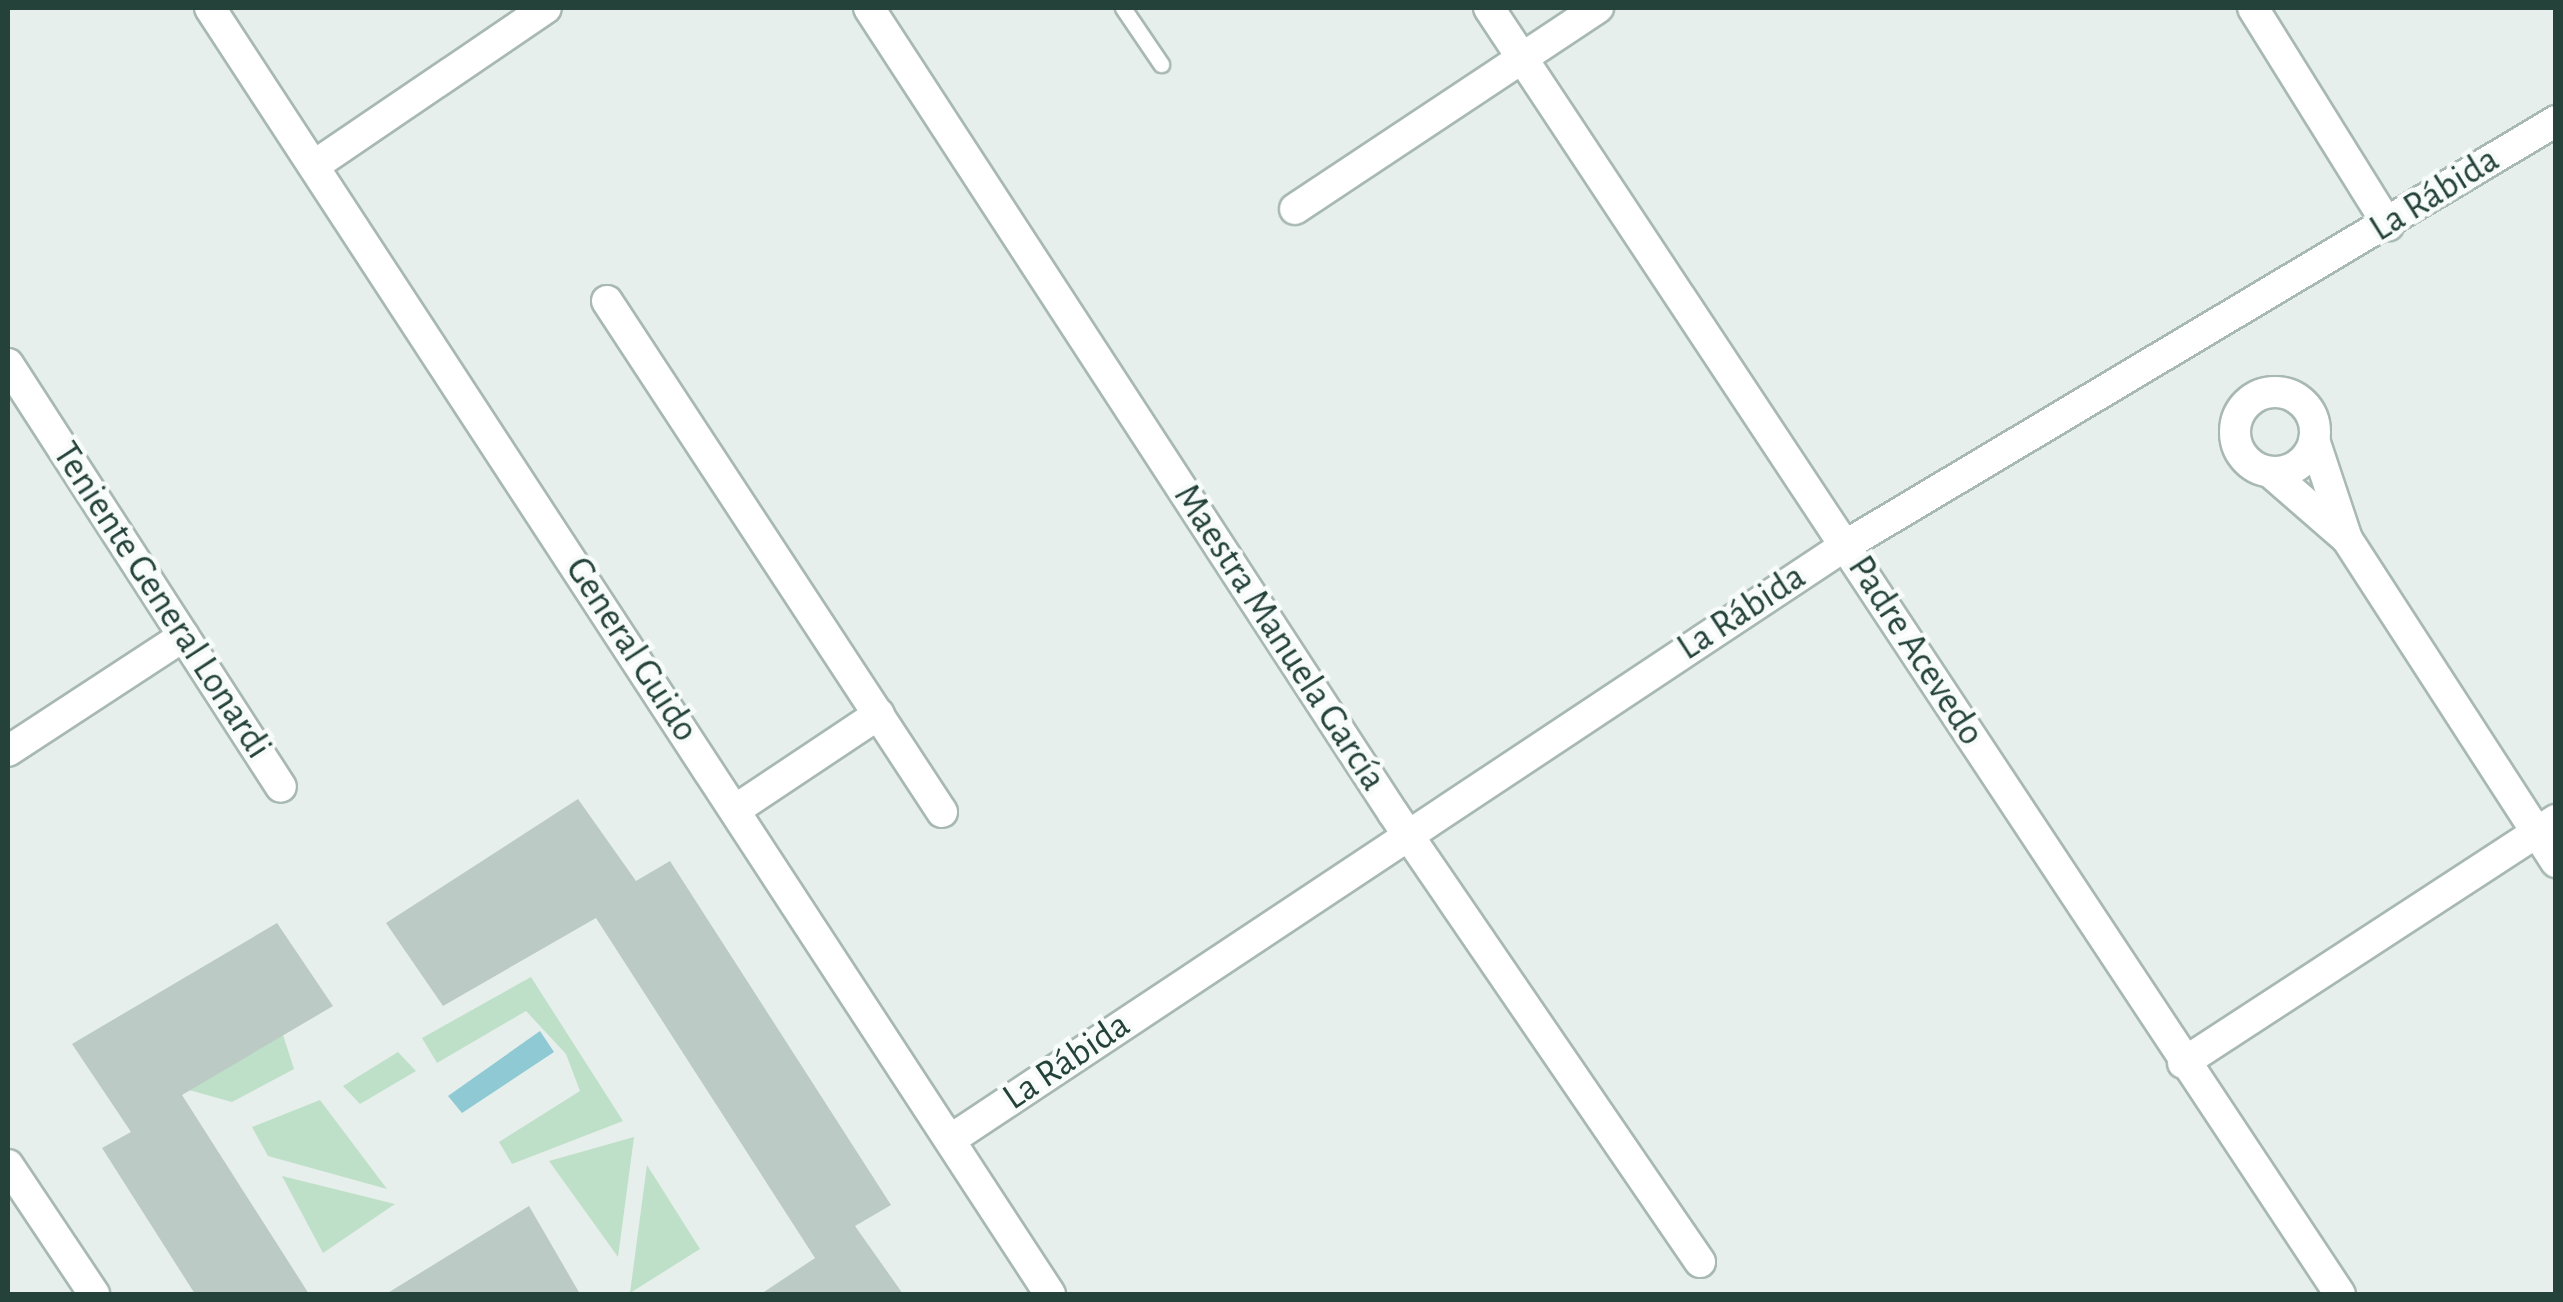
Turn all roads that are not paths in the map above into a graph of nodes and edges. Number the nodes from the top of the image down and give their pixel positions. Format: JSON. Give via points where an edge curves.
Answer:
{"nodes":[{"id":1,"x":210,"y":8,"type":"edge"},
{"id":2,"x":546,"y":8,"type":"edge"},
{"id":3,"x":870,"y":8,"type":"edge"},
{"id":4,"x":1123,"y":8,"type":"edge"},
{"id":5,"x":1488,"y":8,"type":"edge"},
{"id":6,"x":1598,"y":8,"type":"edge"},
{"id":7,"x":2253,"y":8,"type":"edge"},
{"id":8,"x":1521,"y":57,"type":"junction"},
{"id":9,"x":1161,"y":64,"type":"dead end"},
{"id":10,"x":2556,"y":122,"type":"edge"},
{"id":11,"x":315,"y":165,"type":"junction"},
{"id":12,"x":1295,"y":209,"type":"dead end"},
{"id":13,"x":2388,"y":225,"type":"junction"},
{"id":14,"x":607,"y":301,"type":"dead end"},
{"id":15,"x":8,"y":364,"type":"edge"},
{"id":16,"x":2314,"y":440,"type":"junction"},
{"id":17,"x":2270,"y":472,"type":"junction"},
{"id":18,"x":2348,"y":539,"type":"junction"},
{"id":19,"x":1846,"y":545,"type":"junction"},
{"id":20,"x":184,"y":636,"type":"junction"},
{"id":21,"x":879,"y":714,"type":"junction"},
{"id":22,"x":8,"y":751,"type":"edge"},
{"id":23,"x":282,"y":787,"type":"dead end"},
{"id":24,"x":735,"y":810,"type":"junction"},
{"id":25,"x":942,"y":812,"type":"dead end"},
{"id":26,"x":2546,"y":826,"type":"edge"},
{"id":27,"x":1407,"y":834,"type":"junction"},
{"id":28,"x":2556,"y":862,"type":"edge"},
{"id":29,"x":2182,"y":1063,"type":"junction"},
{"id":30,"x":950,"y":1140,"type":"junction"},
{"id":31,"x":8,"y":1165,"type":"edge"},
{"id":32,"x":1700,"y":1262,"type":"dead end"},
{"id":33,"x":94,"y":1294,"type":"edge"},
{"id":34,"x":1050,"y":1294,"type":"edge"},
{"id":35,"x":2340,"y":1294,"type":"edge"}],
"edges":[{"from":1,"to":11,"type":"street","name":"General Guido"},
{"from":2,"to":11,"type":"street"},
{"from":3,"to":27,"type":"street","name":"Maestra Manuela García"},
{"from":4,"to":9,"type":"lane"},
{"from":5,"to":8,"type":"street","name":"Padre Acevedo"},
{"from":6,"to":8,"type":"street"},
{"from":7,"to":13,"type":"street"},
{"from":8,"to":12,"type":"street"},
{"from":8,"to":19,"type":"street","name":"Padre Acevedo"},
{"from":10,"to":13,"type":"street","name":"La Rábida"},
{"from":11,"to":24,"type":"street","name":"General Guido"},
{"from":13,"to":19,"type":"street","name":"La Rábida"},
{"from":14,"to":21,"type":"street"},
{"from":15,"to":20,"type":"street","name":"Teniente General Lonardi"},
{"from":16,"to":17,"type":"street","via":[[2298,464]]},
{"from":16,"to":17,"type":"street","via":[[2315,425],[2299,400],[2286,393],[2257,395],[2237,417],[2236,446],[2244,459]]},
{"from":16,"to":18,"type":"street"},
{"from":17,"to":18,"type":"street"},
{"from":18,"to":26,"type":"street"},
{"from":19,"to":27,"type":"street","name":"La Rábida"},
{"from":19,"to":29,"type":"street","name":"Padre Acevedo"},
{"from":20,"to":22,"type":"street"},
{"from":20,"to":23,"type":"street","name":"Teniente General Lonardi"},
{"from":21,"to":24,"type":"street"},
{"from":21,"to":25,"type":"street"},
{"from":24,"to":30,"type":"street","name":"General Guido"},
{"from":26,"to":28,"type":"street"},
{"from":26,"to":29,"type":"street"},
{"from":27,"to":30,"type":"street","name":"La Rábida"},
{"from":27,"to":32,"type":"street","name":"Maestra Manuela García"},
{"from":29,"to":35,"type":"street","name":"Padre Acevedo"},
{"from":30,"to":34,"type":"street","name":"General Guido"},
{"from":31,"to":33,"type":"street"}]}
